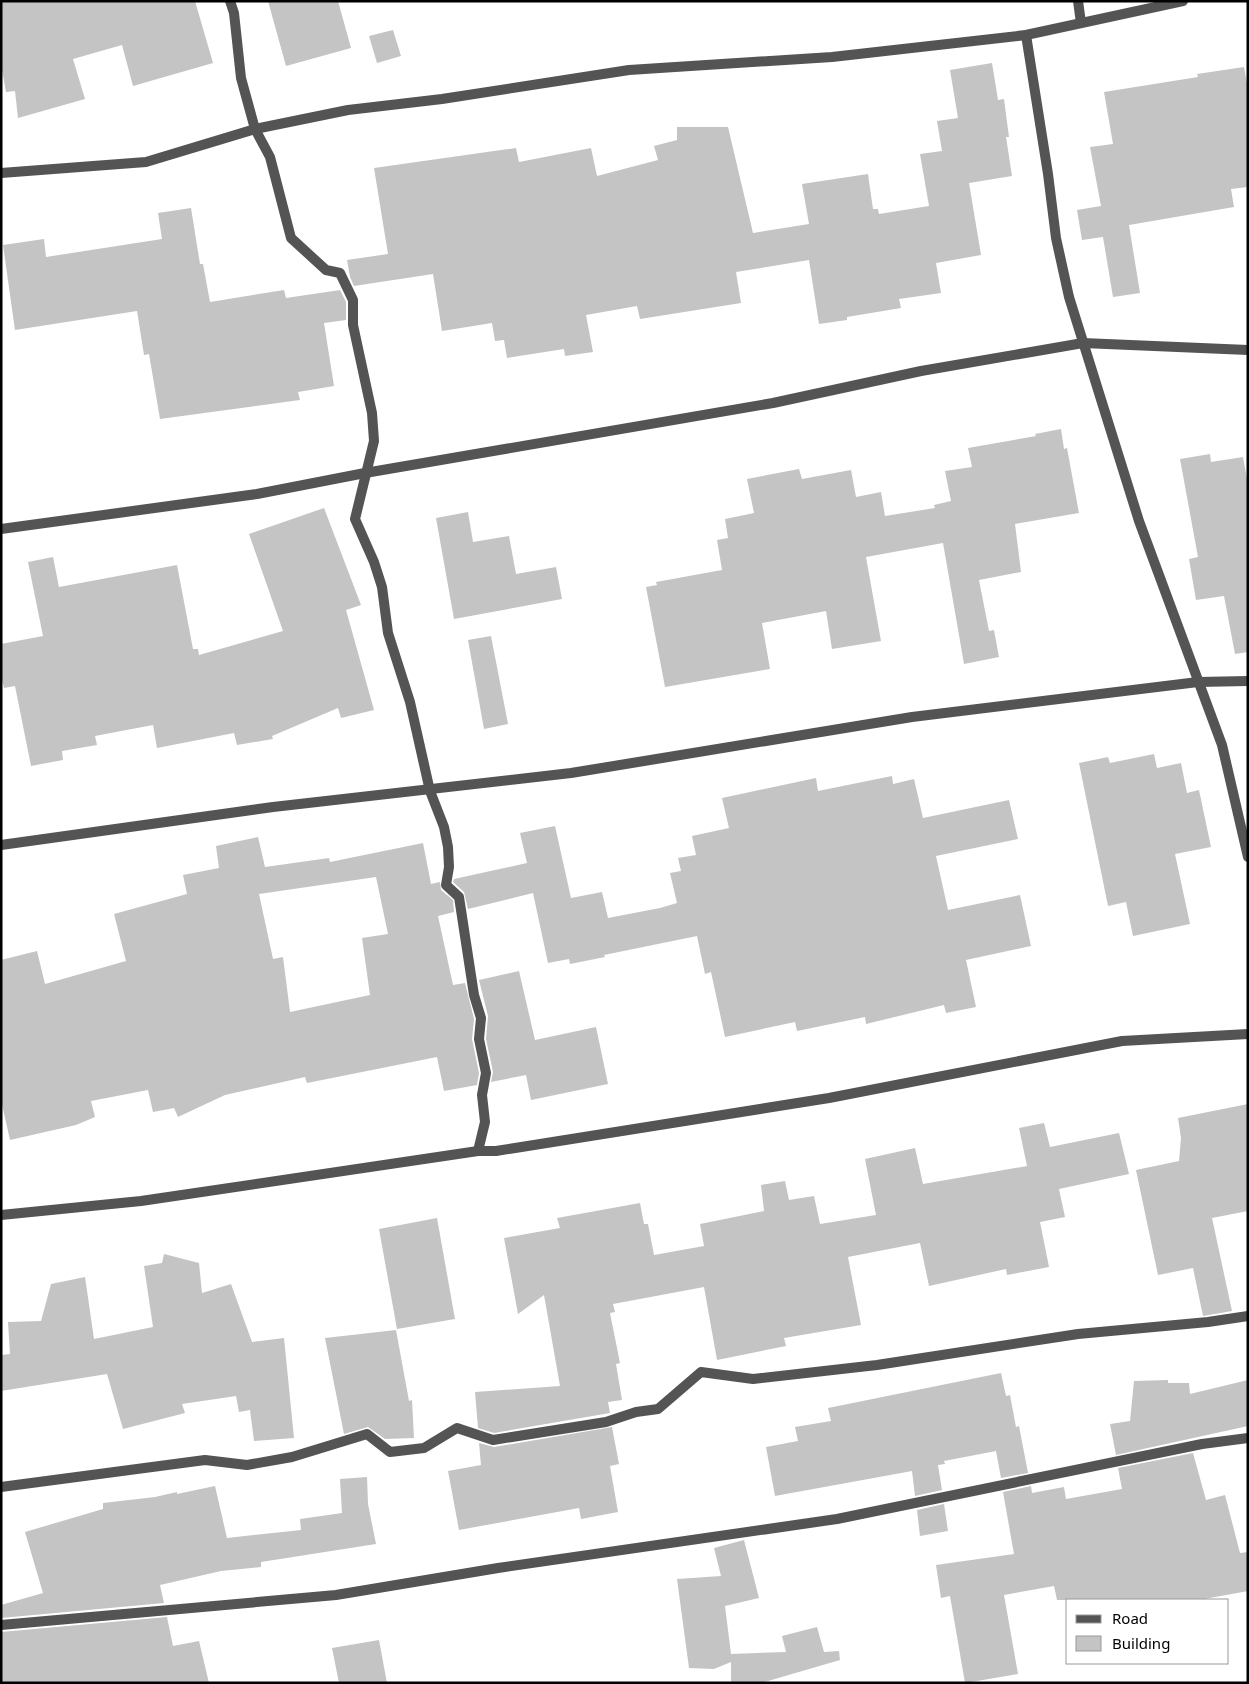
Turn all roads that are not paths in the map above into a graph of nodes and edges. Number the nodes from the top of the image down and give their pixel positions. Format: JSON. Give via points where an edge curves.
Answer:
{"nodes":[{"id":1,"x":230,"y":1,"type":"edge"},
{"id":2,"x":1078,"y":1,"type":"edge"},
{"id":3,"x":1183,"y":1,"type":"edge"},
{"id":4,"x":1081,"y":23,"type":"junction"},
{"id":5,"x":1026,"y":35,"type":"junction"},
{"id":6,"x":255,"y":129,"type":"junction"},
{"id":7,"x":1,"y":173,"type":"edge"},
{"id":8,"x":1083,"y":343,"type":"junction"},
{"id":9,"x":1248,"y":350,"type":"edge"},
{"id":10,"x":365,"y":473,"type":"junction"},
{"id":11,"x":1,"y":529,"type":"edge"},
{"id":12,"x":1248,"y":681,"type":"edge"},
{"id":13,"x":1198,"y":682,"type":"junction"},
{"id":14,"x":430,"y":790,"type":"junction"},
{"id":15,"x":1,"y":845,"type":"edge"},
{"id":16,"x":1248,"y":857,"type":"edge"},
{"id":17,"x":1248,"y":1034,"type":"edge"},
{"id":18,"x":478,"y":1151,"type":"junction"},
{"id":19,"x":1,"y":1215,"type":"edge"},
{"id":20,"x":1248,"y":1316,"type":"edge"},
{"id":21,"x":1248,"y":1438,"type":"edge"},
{"id":22,"x":1,"y":1487,"type":"edge"},
{"id":23,"x":1,"y":1625,"type":"edge"}],
"edges":[{"from":1,"to":6,"type":"street","via":[[241,78]]},
{"from":2,"to":4,"type":"street"},
{"from":3,"to":4,"type":"street"},
{"from":4,"to":5,"type":"street"},
{"from":5,"to":6,"type":"street","via":[[832,57],[629,70],[348,110]]},
{"from":5,"to":8,"type":"street","via":[[1056,238]]},
{"from":6,"to":7,"type":"street","via":[[146,162]]},
{"from":6,"to":10,"type":"street","via":[[270,157],[291,238],[326,270],[340,273],[353,300],[353,325],[372,413],[374,441]]},
{"from":8,"to":9,"type":"street"},
{"from":8,"to":10,"type":"street","via":[[921,371],[773,404]]},
{"from":8,"to":13,"type":"street","via":[[1139,520]]},
{"from":10,"to":11,"type":"street","via":[[257,494]]},
{"from":10,"to":14,"type":"street","via":[[355,519],[382,587],[388,633],[410,702]]},
{"from":12,"to":13,"type":"street"},
{"from":13,"to":14,"type":"street","via":[[912,716],[571,773]]},
{"from":13,"to":16,"type":"street","via":[[1222,745]]},
{"from":14,"to":15,"type":"street","via":[[273,807]]},
{"from":14,"to":18,"type":"street","via":[[448,847],[446,884],[459,897],[474,996],[482,1018],[479,1039],[486,1073],[482,1095],[485,1122]]},
{"from":17,"to":18,"type":"street","via":[[1122,1041],[829,1098],[496,1151]]},
{"from":18,"to":19,"type":"street","via":[[142,1201]]},
{"from":20,"to":22,"type":"street","via":[[1078,1334],[877,1365],[753,1379],[701,1372],[658,1409],[606,1422],[493,1440],[457,1428],[424,1448],[390,1452],[367,1434],[292,1457],[247,1465],[205,1460]]},
{"from":21,"to":23,"type":"street","via":[[1202,1444],[837,1519],[336,1595]]}]}
